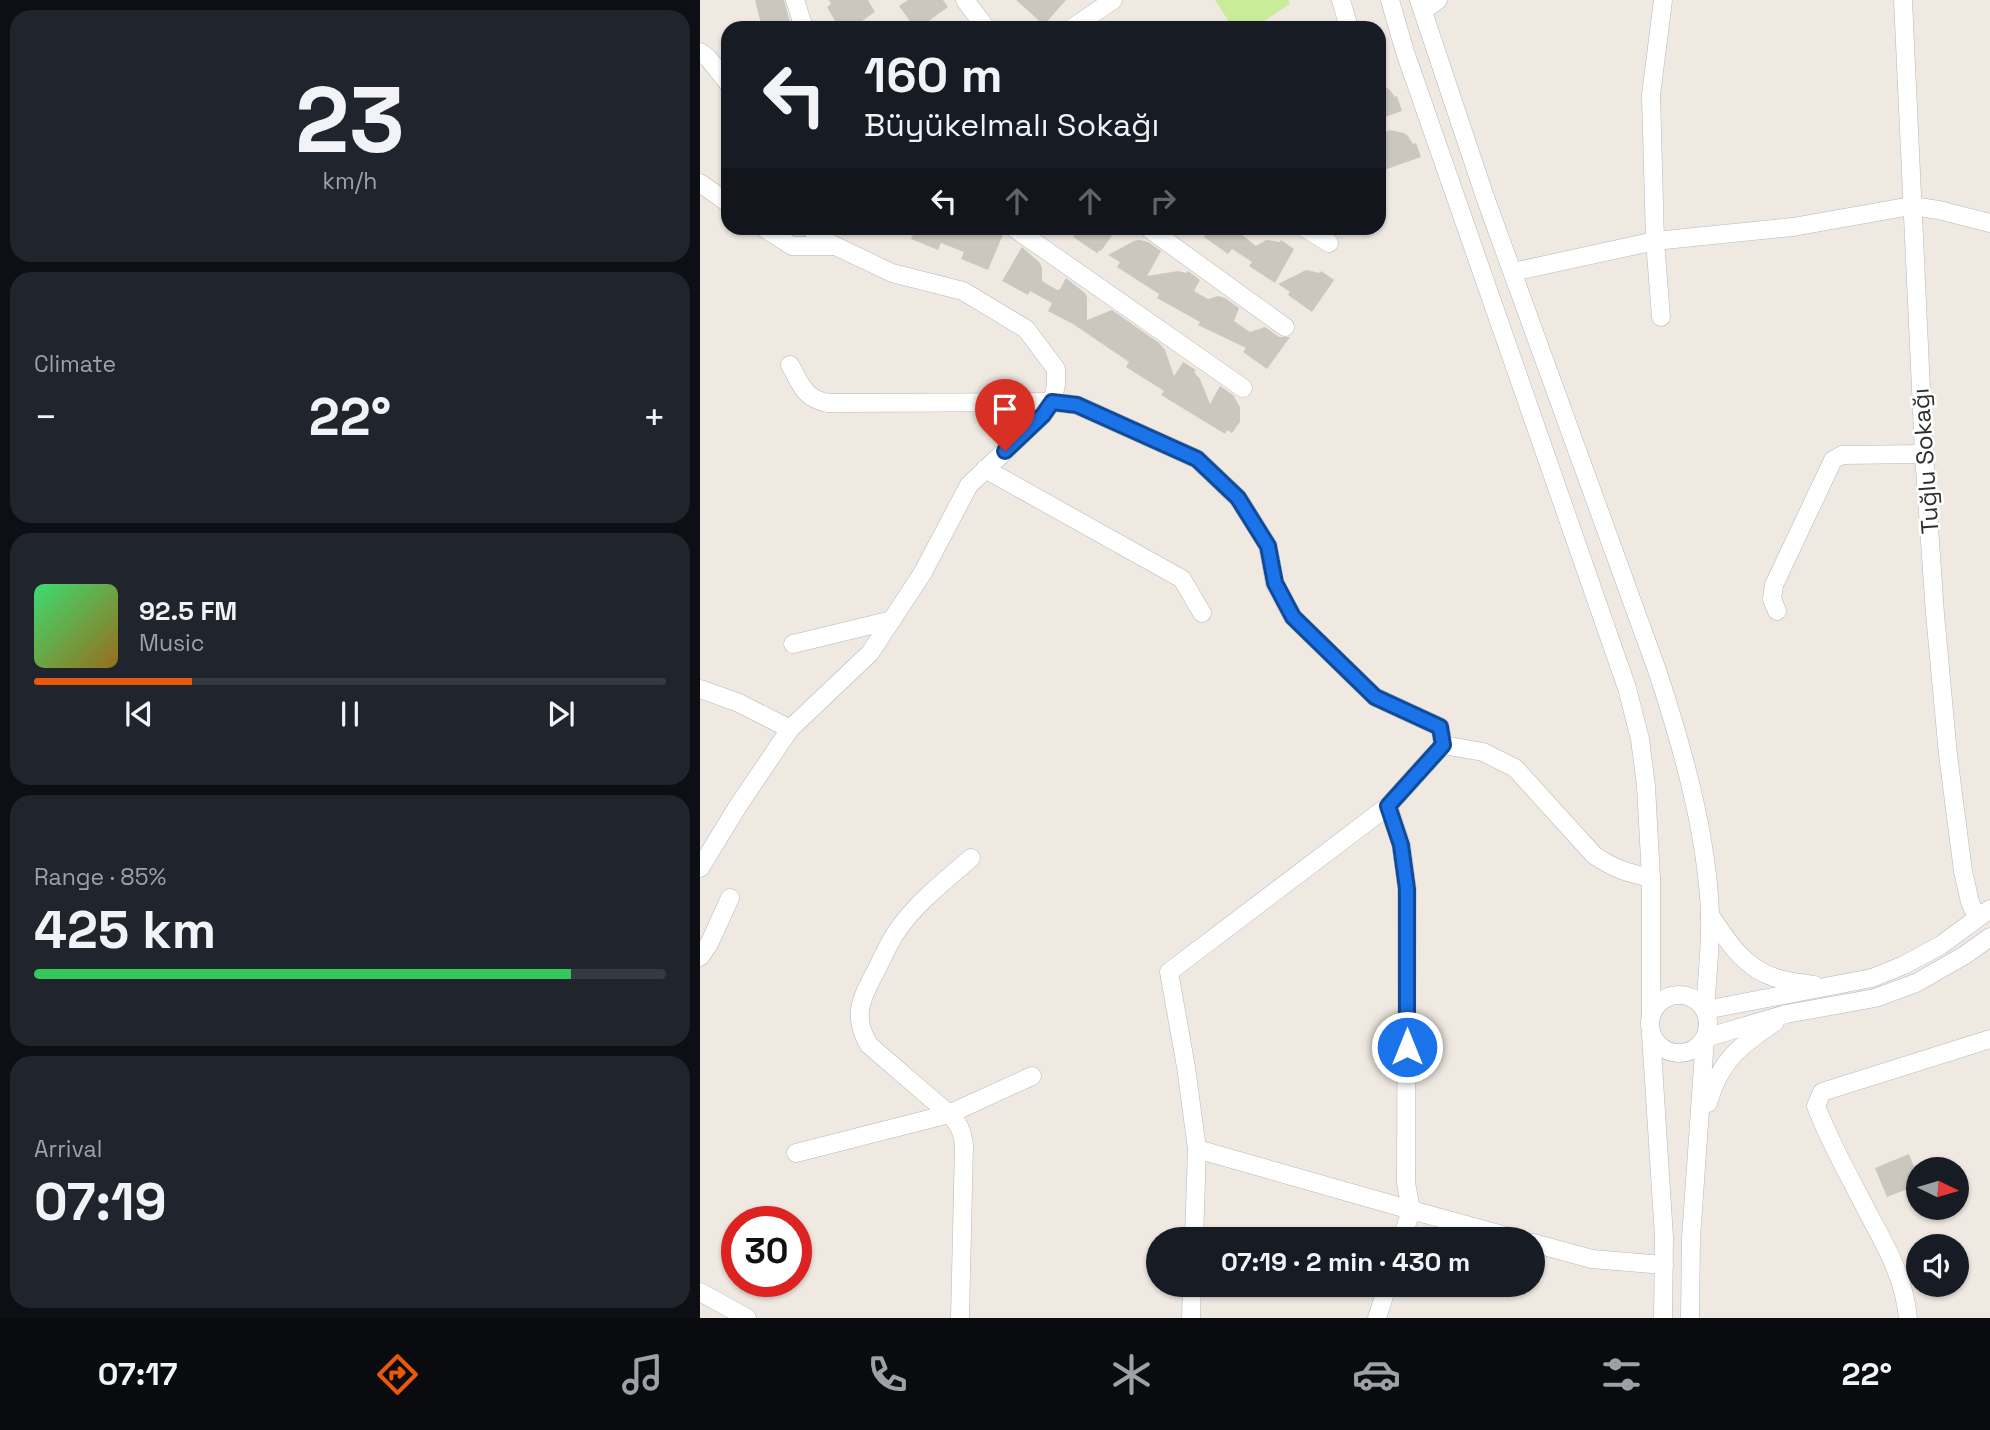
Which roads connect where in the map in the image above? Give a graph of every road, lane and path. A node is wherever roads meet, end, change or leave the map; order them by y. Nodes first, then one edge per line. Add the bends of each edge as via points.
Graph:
1 (795, 0) edge
2 (965, 0) edge
3 (1113, 0) edge
4 (1341, 0) edge
5 (1390, 0) edge
6 (1663, 0) edge
7 (1903, 0) edge
8 (1427, 4) edge
9 (802, 21) edge
10 (981, 21) edge
11 (1082, 21) edge
12 (1347, 21) edge
13 (700, 52) edge
14 (721, 74) edge
15 (700, 183) edge
16 (721, 198) edge
17 (1911, 206) junction
18 (1990, 223) edge
19 (775, 235) edge
20 (818, 235) edge
21 (1024, 235) edge
22 (1159, 235) edge
23 (1316, 235) edge
24 (1655, 241) junction
25 (1329, 243) dead end
26 (835, 246) junction
27 (1513, 272) junction
28 (1661, 317) dead end
29 (1285, 327) dead end
30 (790, 365) dead end
31 (1243, 388) dead end
32 (1052, 402) junction
33 (1924, 454) junction
34 (985, 469) junction
35 (1777, 611) dead end
36 (1202, 613) dead end
37 (892, 620) junction
38 (793, 644) dead end
39 (700, 689) edge
40 (790, 729) junction
41 (1443, 745) junction
42 (1388, 806) junction
43 (971, 858) dead end
44 (700, 869) edge
45 (1651, 878) junction
46 (730, 898) dead end
47 (1984, 913) edge
48 (1710, 915) junction
49 (1990, 937) edge
50 (700, 957) edge
51 (1825, 987) junction
52 (1705, 1010) junction
53 (1786, 1014) junction
54 (1651, 1015) junction
55 (1651, 1034) junction
56 (1706, 1038) junction
57 (1990, 1039) edge
58 (1032, 1076) dead end
59 (950, 1114) junction
60 (1698, 1140) junction
61 (1197, 1149) junction
62 (796, 1153) dead end
63 (1410, 1210) junction
64 (1194, 1227) edge
65 (1405, 1227) edge
66 (1473, 1227) edge
67 (1545, 1246) edge
68 (1664, 1265) junction
69 (700, 1292) edge
70 (1192, 1297) edge
71 (1384, 1297) edge
72 (747, 1318) edge
73 (960, 1318) edge
74 (1191, 1318) edge
75 (1377, 1318) edge
76 (1663, 1318) edge
77 (1690, 1318) edge
78 (1908, 1318) edge

1 - 9 street
2 - 10 street
3 - 11 street
4 - 12 street
5 - 45 street via 1627,688 1643,762
6 - 24 street via 1651,95
7 - 17 street, Tuğlu Sokağı
8 - 27 street via 1485,197
13 - 14 street
15 - 16 street
17 - 18 street
17 - 24 street via 1793,227
17 - 33 street, Tuğlu Sokağı
19 - 26 street via 792,246
20 - 26 street
21 - 31 street
22 - 29 street
23 - 25 street
24 - 27 street
24 - 28 street
26 - 32 street via 892,273 963,291 1026,329 1056,369
27 - 48 street via 1668,705 1695,808
30 - 32 street via 804,392 828,403
32 - 34 street
32 - 41 street via 1077,405 1197,459 1238,498 1268,546 1275,583 1293,617 1375,697 1440,727
33 - 35 street via 1842,455 1833,460 1774,585 1772,599
33 - 47 street, Tuğlu Sokağı via 1948,755 1963,871 1970,902
34 - 36 street via 1182,579
34 - 37 street via 969,485
37 - 38 street
37 - 40 street via 870,653
39 - 40 street
40 - 44 street
41 - 42 street
41 - 45 street via 1483,752 1515,768 1594,855 1622,872
42 - 61 street via 1169,972
42 - 63 street via 1401,845 1407,889 1406,1184
43 - 59 street via 904,921 862,998 859,1014 869,1045
45 - 54 street
46 - 50 street
47 - 51 street via 1941,945 1903,965 1872,978
48 - 51 street via 1737,953 1756,969
48 - 52 street
49 - 53 street via 1916,983 1875,998
51 - 52 street
52 - 54 street via 1699,1002 1681,995 1663,1000
52 - 56 street
53 - 56 street
53 - 60 street via 1728,1058 1713,1083
54 - 55 street
55 - 56 street via 1663,1049 1682,1054
55 - 68 street
56 - 60 street
57 - 78 street via 1822,1092 1816,1106 1890,1254 1906,1294
58 - 59 street
59 - 62 street
59 - 73 street via 958,1122 964,1145
60 - 77 street
61 - 63 street
61 - 64 street
63 - 65 street
63 - 66 street
67 - 68 street via 1592,1259
68 - 76 street
69 - 72 street
70 - 74 street
71 - 75 street

